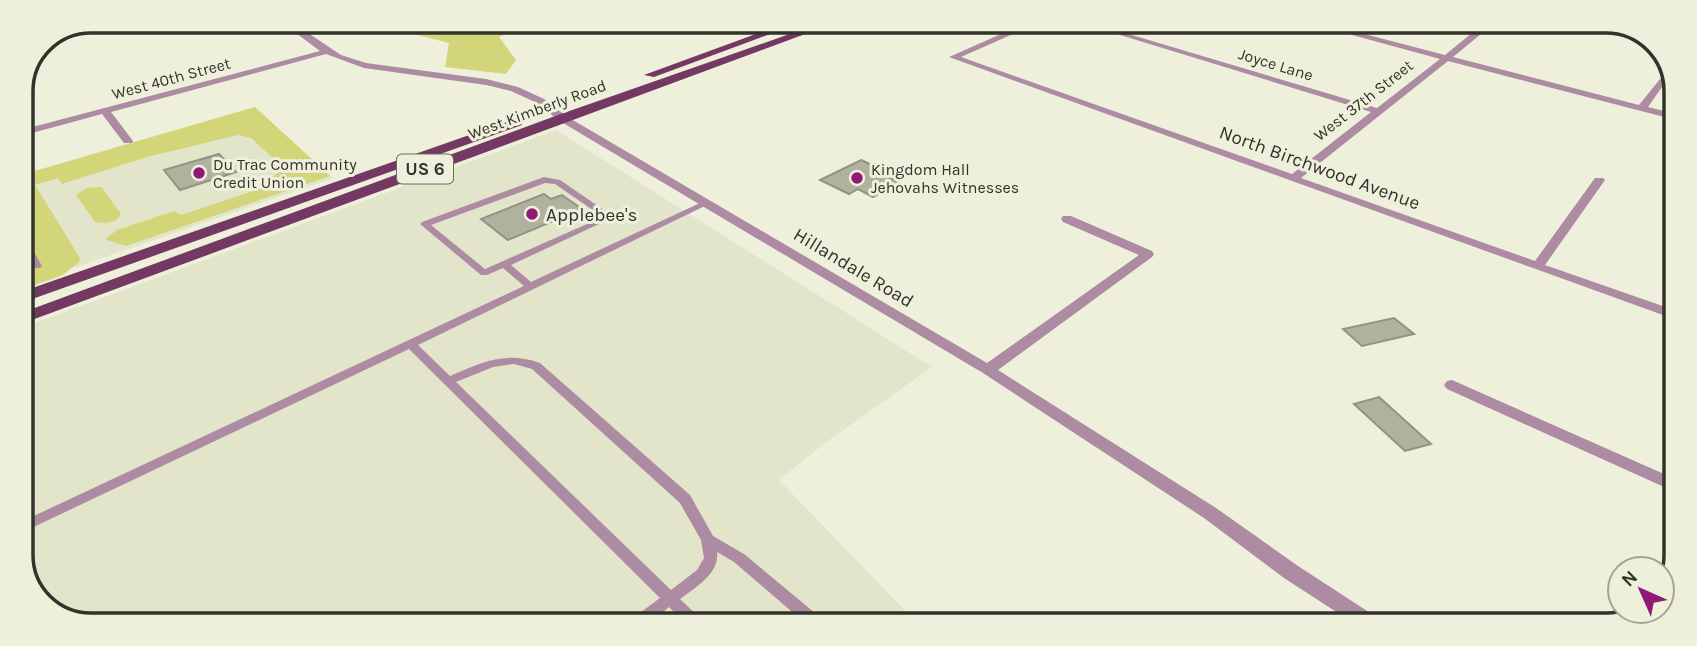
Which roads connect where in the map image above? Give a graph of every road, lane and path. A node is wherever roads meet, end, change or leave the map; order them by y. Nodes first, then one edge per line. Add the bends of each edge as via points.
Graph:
1 (302, 33) edge
2 (769, 33) edge
3 (800, 33) edge
4 (1010, 33) edge
5 (1118, 33) edge
6 (1350, 33) edge
7 (1477, 33) edge
8 (329, 51) junction
9 (1445, 58) junction
10 (1662, 80) edge
11 (1641, 108) junction
12 (1378, 111) junction
13 (106, 113) junction
14 (558, 114) junction
15 (1664, 114) edge
16 (33, 130) edge
17 (128, 141) dead end
18 (1294, 177) junction
19 (1599, 180) dead end
20 (705, 204) junction
21 (1068, 219) dead end
22 (33, 259) edge
23 (503, 264) junction
24 (1538, 265) junction
25 (37, 266) dead end
26 (531, 287) junction
27 (33, 294) edge
28 (1664, 311) edge
29 (33, 314) edge
30 (411, 344) junction
31 (988, 370) junction
32 (447, 381) junction
33 (1452, 385) dead end
34 (1664, 481) edge
35 (33, 522) edge
36 (708, 540) junction
37 (670, 599) junction
38 (651, 613) edge
39 (685, 613) edge
40 (804, 613) edge
41 (1354, 613) edge

1 - 8 street, Hillandale Road
2 - 14 main road, West Kimberly Road / US 6
3 - 14 main road, West Kimberly Road / US 6
4 - 18 street, North Birchwood Avenue via 953,57
5 - 12 street, Joyce Lane
6 - 9 street
7 - 9 street, West 37th Street
8 - 13 street, West 40th Street
8 - 14 street, Hillandale Road via 362,64 489,83 523,94
9 - 11 street
9 - 12 street, West 37th Street
10 - 11 street
11 - 15 street
12 - 18 street, West 37th Street
13 - 16 street, West 40th Street
13 - 17 street
14 - 20 street, Hillandale Road
14 - 27 main road, West Kimberly Road / US 6
14 - 29 main road, West Kimberly Road / US 6
18 - 24 street, North Birchwood Avenue
19 - 24 street
20 - 26 lane
20 - 31 street, Hillandale Road
21 - 31 street via 1148,254
22 - 25 lane
23 - 23 lane via 527,254 610,217 557,182 544,180 425,224 484,273
23 - 26 lane
24 - 28 street, North Birchwood Avenue
26 - 30 lane
30 - 32 lane
30 - 35 lane
31 - 41 street, Hillandale Road via 1210,513
32 - 36 lane via 504,360 522,359 536,366 685,499
32 - 37 lane
33 - 34 street
36 - 37 lane via 711,558 702,574
36 - 40 lane via 739,558
37 - 38 lane
37 - 39 lane

